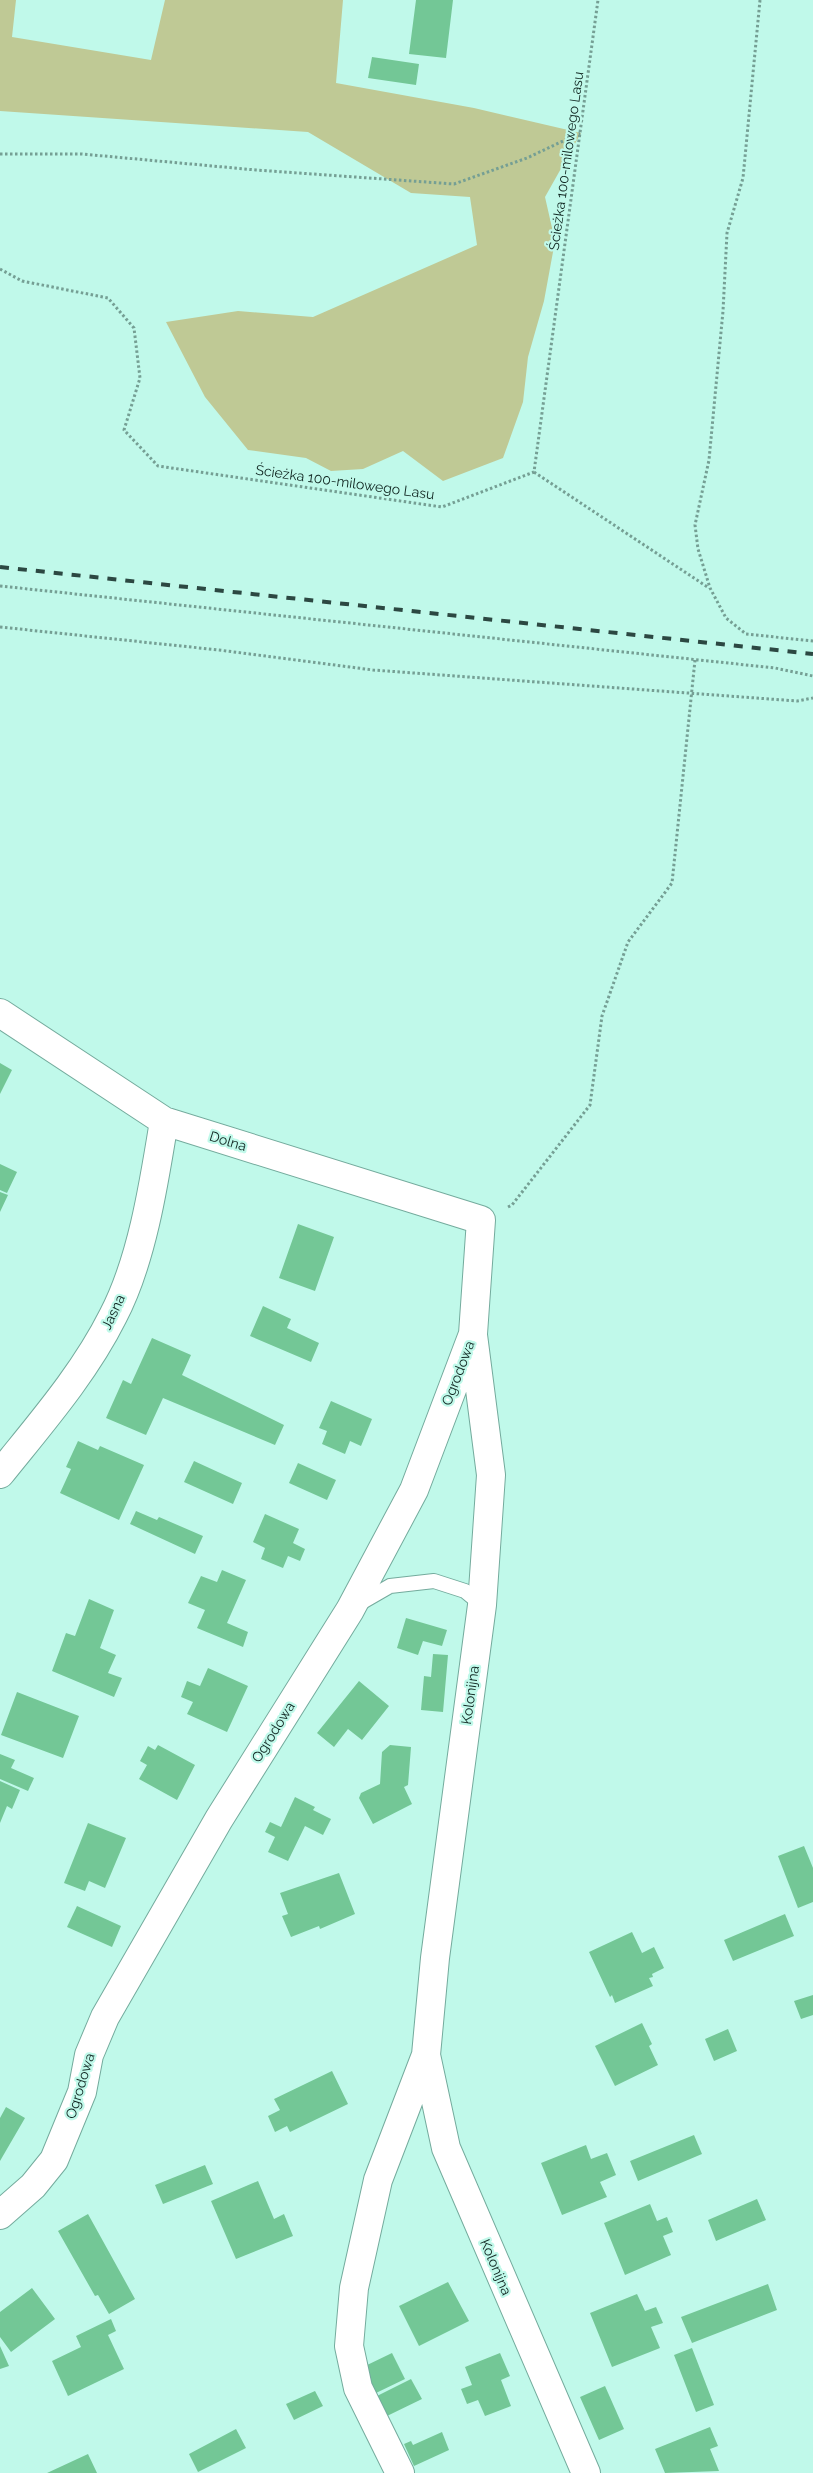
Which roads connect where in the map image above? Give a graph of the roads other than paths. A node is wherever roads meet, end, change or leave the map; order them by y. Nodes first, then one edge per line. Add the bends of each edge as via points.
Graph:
1 (0, 1013) edge
2 (164, 1122) junction
3 (481, 1220) joint
4 (473, 1334) junction
5 (0, 1474) edge
6 (482, 1605) junction
7 (350, 1610) junction
8 (426, 2055) junction
9 (0, 2214) edge
10 (400, 2473) edge
11 (586, 2473) edge

1 - 2 street, Dolna
2 - 3 street, Dolna
2 - 5 street, Jasna via 155,1179 133,1267 114,1315 87,1361
3 - 4 street, Ogrodowa
4 - 6 street, Kolonijna via 491,1475
4 - 7 street, Ogrodowa via 414,1490
6 - 7 lane via 465,1591 434,1581 390,1586
6 - 8 street, Kolonijna via 434,1958
7 - 9 street, Ogrodowa via 219,1819 106,2017 89,2055 82,2092 54,2160 33,2186
8 - 10 street, Kolonijna via 378,2180 354,2288 349,2346 358,2388
8 - 11 street, Kolonijna via 446,2148

